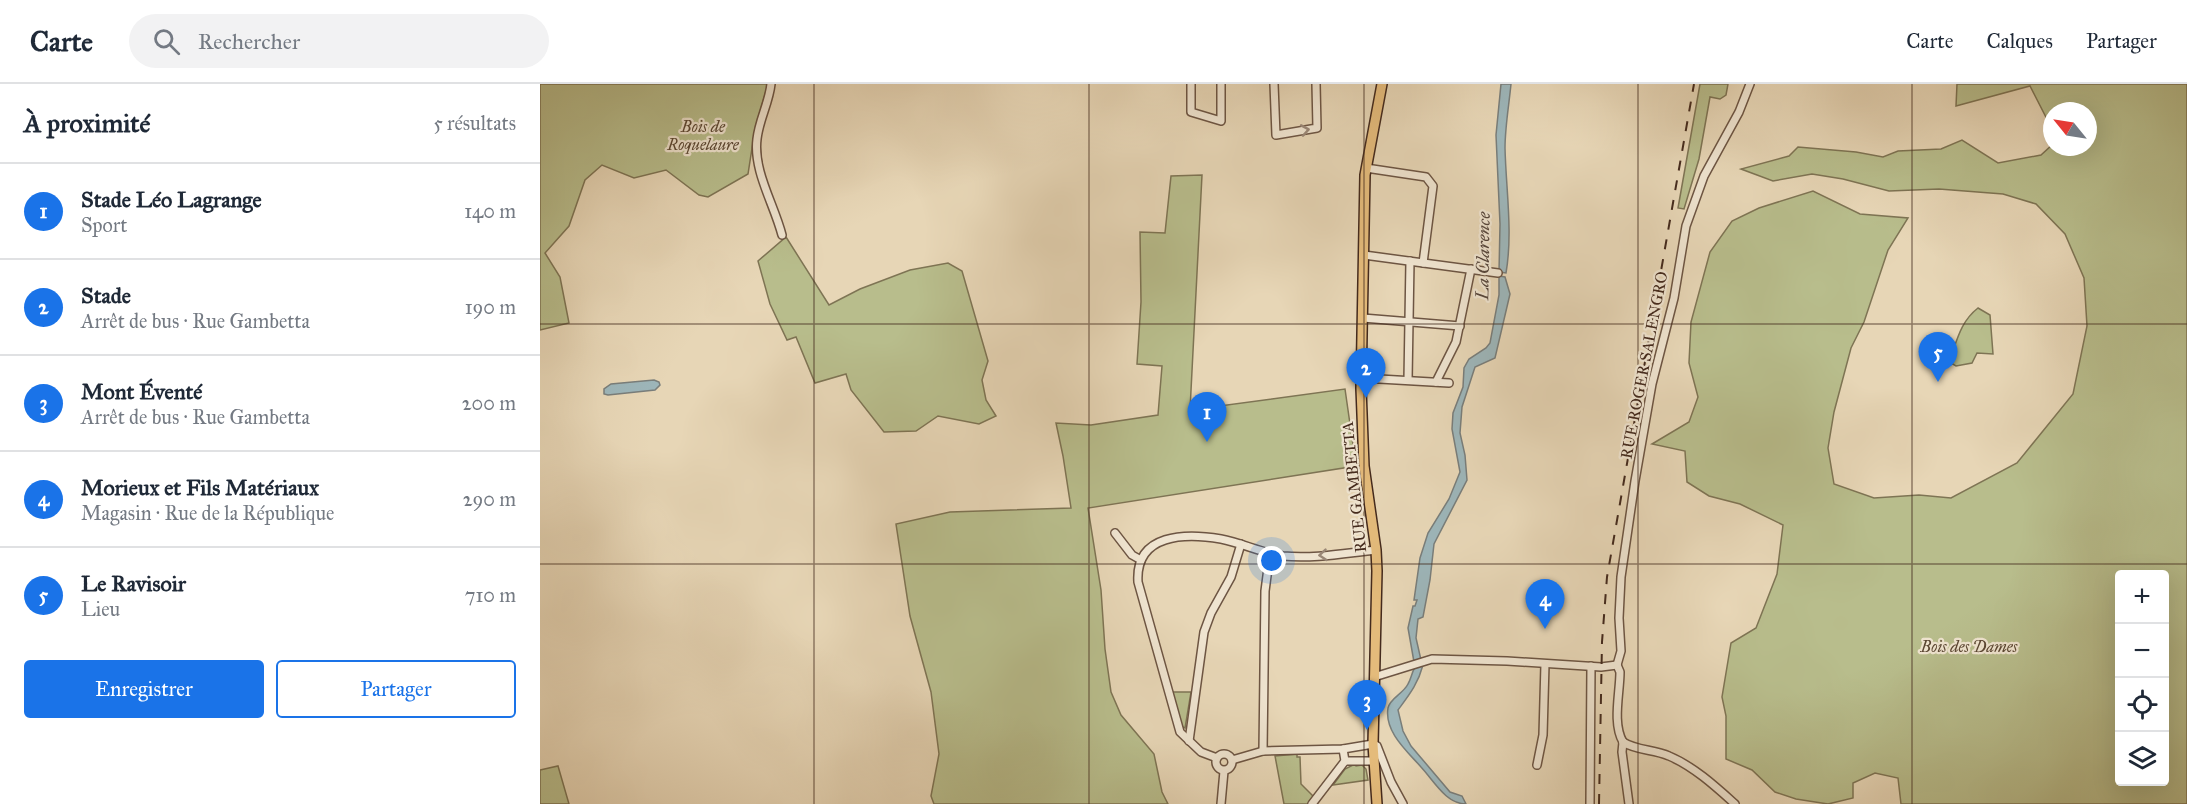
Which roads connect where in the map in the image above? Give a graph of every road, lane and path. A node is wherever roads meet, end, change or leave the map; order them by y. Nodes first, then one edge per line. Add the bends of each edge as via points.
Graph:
1 (771, 84) edge
2 (1191, 84) edge
3 (1221, 84) edge
4 (1274, 84) edge
5 (1316, 84) edge
6 (1382, 84) edge
7 (1750, 84) edge
8 (1221, 121) junction
9 (1230, 124) dead end
10 (1366, 168) junction
11 (782, 235) dead end
12 (1364, 255) junction
13 (1410, 261) junction
14 (1423, 263) junction
15 (1471, 268) junction
16 (1498, 273) dead end
17 (1363, 318) junction
18 (1409, 323) junction
19 (1460, 326) junction
20 (1362, 378) junction
21 (1408, 380) junction
22 (1436, 382) junction
23 (1449, 382) dead end
24 (1114, 533) dead end
25 (1241, 544) junction
26 (1376, 550) junction
27 (1270, 554) junction
28 (1141, 560) junction
29 (1545, 664) junction
30 (1617, 665) junction
31 (1591, 666) junction
32 (1374, 677) junction
33 (1189, 741) junction
34 (1623, 742) junction
35 (1373, 744) junction
36 (1343, 749) junction
37 (1263, 751) junction
38 (1217, 758) junction
39 (1232, 760) junction
40 (1346, 761) junction
41 (1373, 761) junction
42 (1537, 765) dead end
43 (1224, 771) junction
44 (1391, 782) junction
45 (1374, 785) junction
46 (1221, 804) edge
47 (1312, 804) edge
48 (1377, 804) edge
49 (1403, 804) edge
50 (1590, 804) edge
51 (1629, 804) edge
52 (1735, 804) edge

1 - 11 street via 756,150
2 - 8 street via 1191,112
3 - 8 street
4 -> 5 street via 1276,135 1317,128
6 - 10 main road, RUE GAMBETTA
7 - 30 street, RUE ROGER SALENGRO via 1704,176 1686,226 1635,481 1621,577 1621,656
8 - 9 street
10 - 12 main road, RUE GAMBETTA
10 - 14 street via 1426,177 1433,186
12 - 13 street
12 - 17 main road, RUE GAMBETTA
13 - 14 street
13 - 18 street
14 - 15 street
15 - 16 street
15 - 19 street
17 - 18 street
17 - 20 main road, RUE GAMBETTA
18 - 19 street
18 - 21 street
19 - 22 street
20 - 21 street
20 - 26 main road, RUE GAMBETTA via 1362,443
21 - 22 street
22 - 23 street
24 - 28 street
25 - 27 street
25 - 28 street via 1208,537 1169,537 1152,547
25 - 33 street via 1231,577 1204,632
26 -> 27 street via 1311,556
26 - 32 main road, RUE GAMBETTA
27 - 37 street via 1265,591
28 - 33 street via 1138,582 1180,732
29 - 31 street
29 - 32 street via 1432,659
29 - 42 street via 1543,735
30 - 31 street
30 - 34 street, RUE ROGER SALENGRO via 1618,722
31 - 50 street
32 - 35 main road, RUE GAMBETTA
33 - 38 street via 1201,752
34 - 51 street, RUE ROGER SALENGRO
34 - 52 street via 1675,759
35 - 36 street
35 - 41 main road, RUE GAMBETTA
35 - 44 street
36 - 37 street
36 - 40 street
37 - 39 street
38 - 39 street via 1225,754
38 - 43 street via 1217,766
39 - 43 street via 1231,767
40 - 41 street
40 - 47 street
41 - 45 main road, RUE GAMBETTA
43 - 46 street
44 - 45 street
44 - 49 street
45 - 48 main road, RUE GAMBETTA

